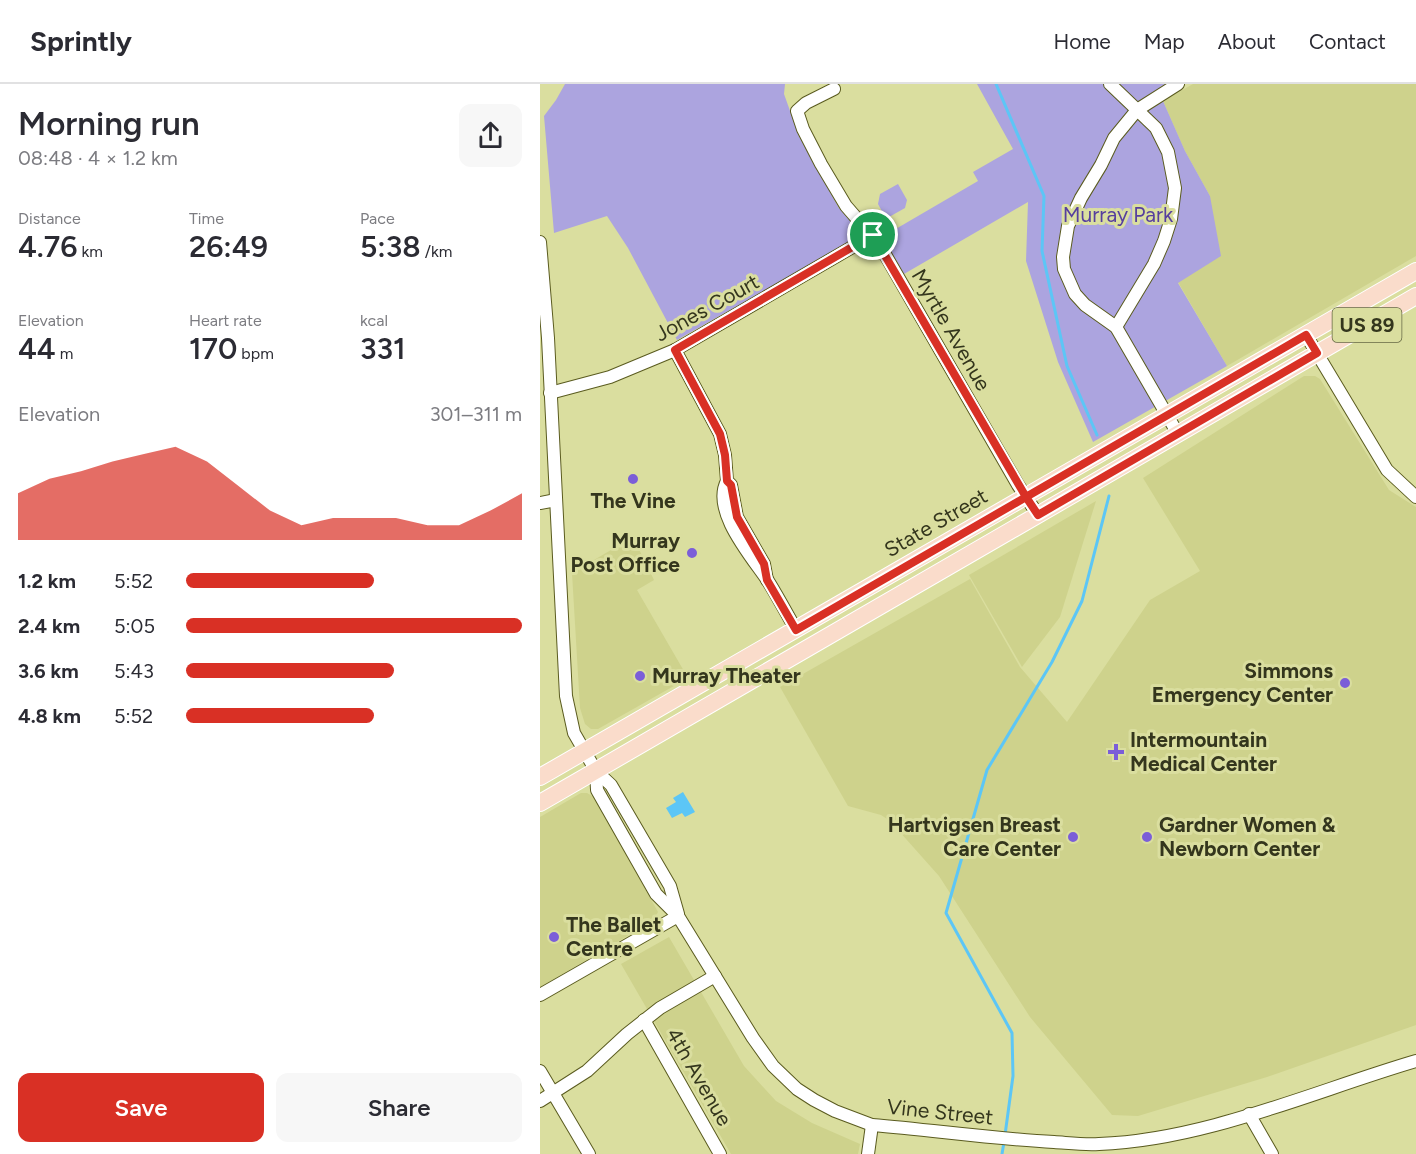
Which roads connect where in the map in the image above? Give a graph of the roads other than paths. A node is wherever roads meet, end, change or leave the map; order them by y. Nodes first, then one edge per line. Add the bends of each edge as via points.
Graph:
1 (1110, 84) edge
2 (1178, 84) edge
3 (834, 88) dead end
4 (1137, 110) junction
5 (873, 235) junction
6 (540, 242) edge
7 (1416, 271) edge
8 (1416, 296) edge
9 (1116, 327) junction
10 (1306, 335) junction
11 (544, 339) edge
12 (675, 350) junction
13 (1317, 353) junction
14 (550, 393) junction
15 (1167, 415) junction
16 (1178, 434) junction
17 (1026, 497) junction
18 (1416, 497) edge
19 (556, 500) junction
20 (540, 503) edge
21 (1038, 515) junction
22 (796, 630) junction
23 (585, 752) junction
24 (596, 771) junction
25 (540, 777) edge
26 (540, 803) edge
27 (678, 916) junction
28 (715, 976) junction
29 (540, 995) edge
30 (644, 1020) junction
31 (1416, 1061) edge
32 (540, 1071) edge
33 (553, 1093) junction
34 (540, 1101) edge
35 (1249, 1114) junction
36 (872, 1125) junction
37 (589, 1154) edge
38 (720, 1154) edge
39 (868, 1154) edge
40 (1272, 1154) edge

1 - 4 street
2 - 4 street
3 - 5 street, Myrtle Avenue via 797,111 842,199
4 - 9 street via 1156,128 1168,152 1174,202 1154,264
4 - 9 street via 1114,138 1081,198 1064,243 1064,269 1076,294
5 - 12 street, Jones Court
5 - 17 street, Myrtle Avenue
6 - 11 street, Vine Street
7 - 10 main road, State Street / US 89
8 - 13 main road, State Street / US 89
9 - 15 street
10 - 13 street
10 - 15 main road, State Street / US 89
11 - 14 street, Vine Street
12 - 14 street, Jones Court via 610,377
12 - 22 street via 720,434 737,517
13 - 16 main road, State Street / US 89
13 - 18 street via 1387,470
14 - 19 street, Vine Street
15 - 16 street
15 - 17 main road, State Street / US 89
16 - 21 main road, State Street / US 89
17 - 21 street, Myrtle Avenue
17 - 22 main road, State Street / US 89
19 - 20 street
19 - 23 street, Vine Street via 566,696 571,723
21 - 24 main road, State Street / US 89
22 - 23 main road, State Street / US 89
23 - 24 street, Vine Street
23 - 25 main road, State Street / US 89
24 - 26 main road, State Street / US 89
24 - 27 street, Vine Street via 611,785 670,886
27 - 28 street, Vine Street
27 - 29 street
28 - 30 street
28 - 36 street, Vine Street via 753,1038 784,1077 835,1111
30 - 33 street via 587,1071
30 - 38 street, 4th Avenue
31 - 35 street, Vine Street
32 - 33 street
33 - 34 street
33 - 37 street
35 - 36 street, Vine Street via 1150,1139 1099,1144
35 - 40 street
36 - 39 street

